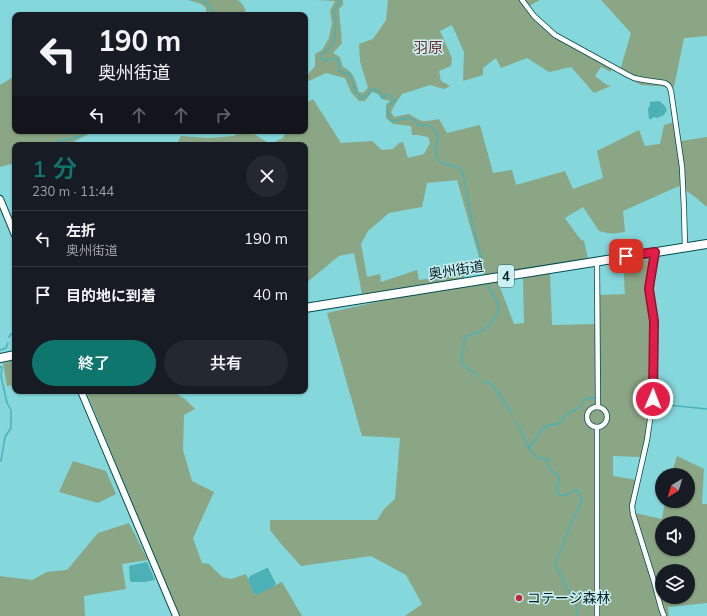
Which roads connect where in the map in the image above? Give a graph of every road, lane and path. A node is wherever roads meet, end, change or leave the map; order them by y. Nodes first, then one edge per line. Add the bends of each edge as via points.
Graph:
1 (522, 0) edge
2 (0, 199) edge
3 (12, 228) edge
4 (707, 244) edge
5 (685, 247) junction
6 (655, 252) junction
7 (597, 261) junction
8 (308, 308) edge
9 (12, 356) edge
10 (0, 358) edge
11 (82, 394) edge
12 (598, 407) junction
13 (597, 427) junction
14 (176, 616) edge
15 (597, 616) edge
16 (664, 616) edge

1 - 5 street via 534,16 555,35 626,74 669,86 672,91 682,167
2 - 3 street
4 - 5 highway, 奥州街道 / 4
5 - 6 highway, 奥州街道 / 4
6 - 7 highway, 奥州街道 / 4
6 - 16 street via 649,289 654,321 653,399 647,440 632,506
7 - 8 highway, 奥州街道 / 4
7 - 12 street
9 - 10 highway
11 - 14 street
12 - 13 street via 604,410 607,416 603,425
12 - 13 street via 589,410 587,416 590,425
13 - 15 street

